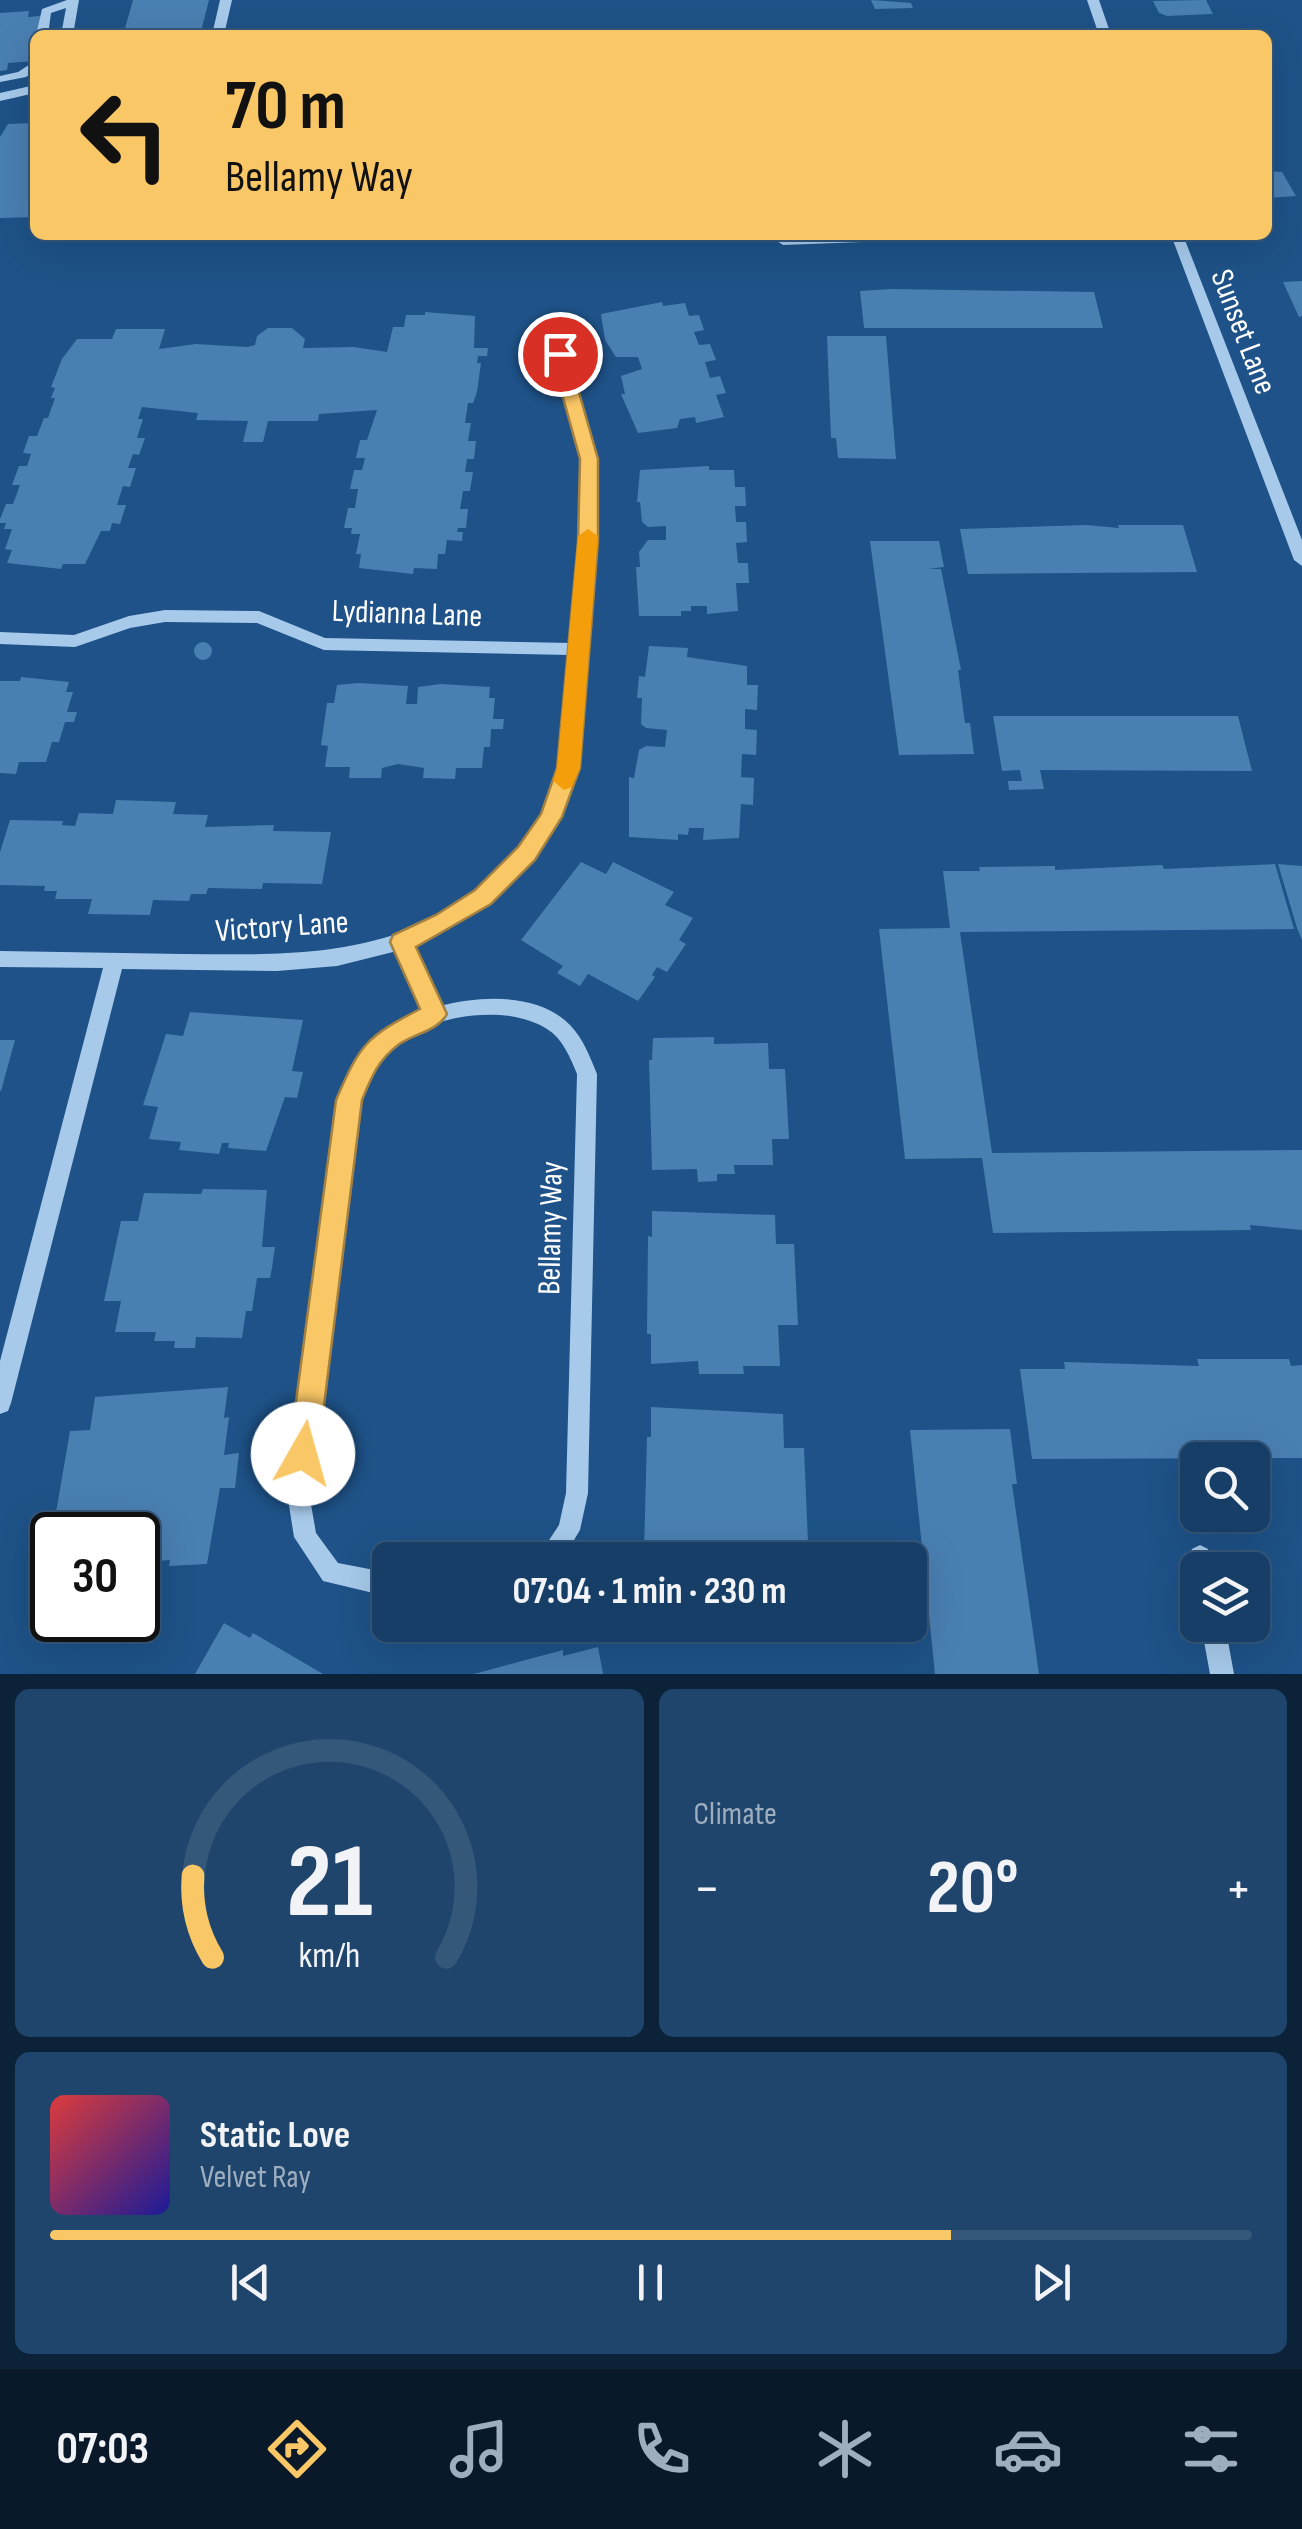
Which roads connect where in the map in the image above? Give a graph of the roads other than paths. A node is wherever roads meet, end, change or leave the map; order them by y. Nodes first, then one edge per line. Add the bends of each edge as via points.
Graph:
1 (226, 0) edge
2 (1093, 0) edge
3 (73, 1) edge
4 (43, 30) edge
5 (68, 30) edge
6 (219, 30) edge
7 (1103, 30) edge
8 (30, 68) edge
9 (0, 79) edge
10 (30, 90) edge
11 (0, 97) edge
12 (810, 240) edge
13 (1179, 240) edge
14 (783, 241) dead end
15 (550, 318) dead end
16 (1302, 560) edge
17 (0, 638) edge
18 (580, 650) junction
19 (402, 942) junction
20 (0, 959) edge
21 (114, 962) junction
22 (434, 1014) junction
23 (0, 1403) edge
24 (561, 1542) edge
25 (372, 1581) edge
26 (1216, 1642) edge
27 (1222, 1674) edge

1 - 6 street
2 - 7 street
3 - 4 street via 46,11
3 - 5 street
8 - 9 street
10 - 11 street
12 - 14 street
13 - 16 street, Sunset Lane
15 - 18 street, Victory Lane via 589,459
17 - 18 street, Lydianna Lane via 76,641 165,616 258,617 324,644
18 - 19 street, Victory Lane via 568,768 551,817 483,897
19 - 21 street, Victory Lane via 337,958 277,963
19 - 22 street
20 - 21 street, Victory Lane
21 - 23 street
22 - 24 street, Bellamy Way via 480,1006 552,1022 575,1045 587,1074 577,1493
22 - 25 street, Bellamy Way via 366,1058 349,1100 298,1493 304,1536 331,1574
26 - 27 street

